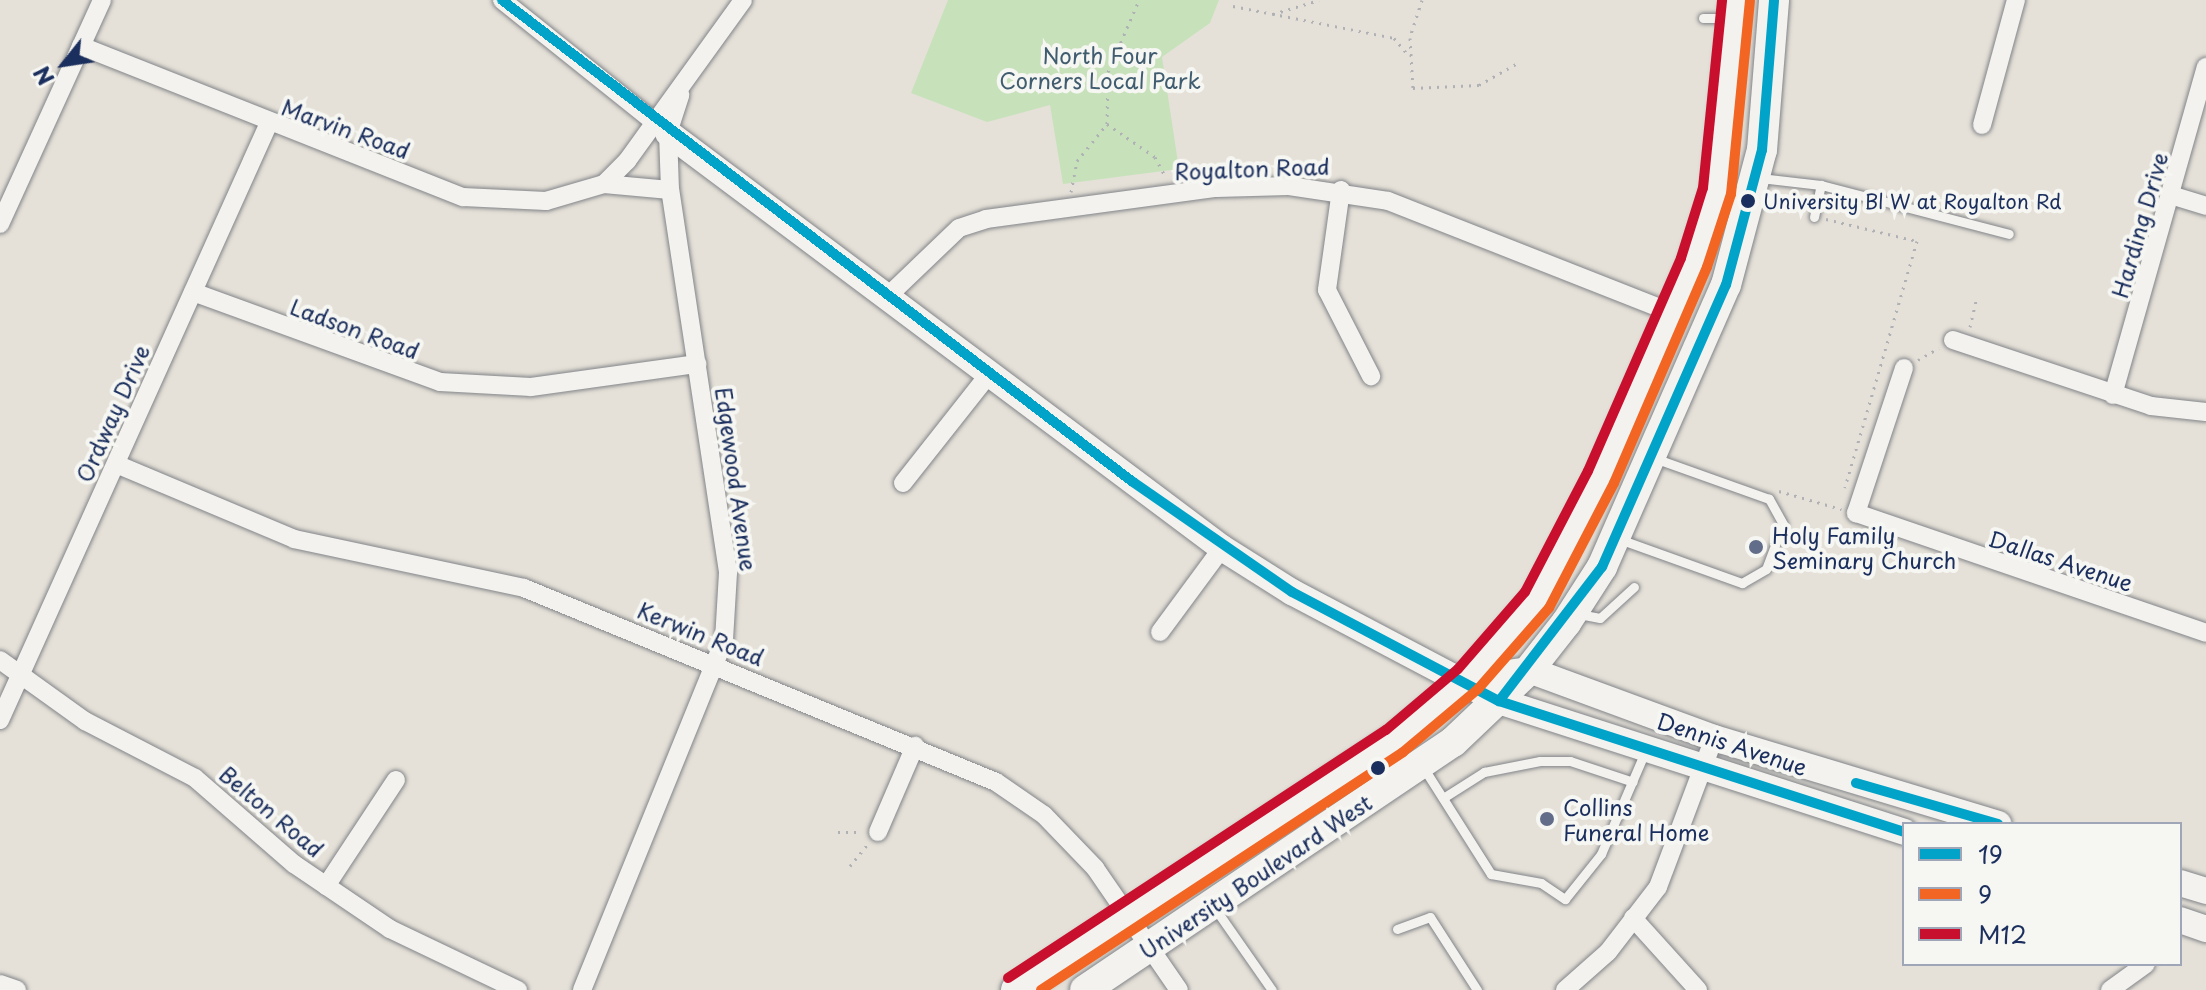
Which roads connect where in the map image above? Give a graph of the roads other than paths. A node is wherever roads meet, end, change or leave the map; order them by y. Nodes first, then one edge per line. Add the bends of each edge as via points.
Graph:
1 (102, 0) edge
2 (502, 0) edge
3 (743, 0) edge
4 (1774, 0) edge
5 (2016, 0) edge
6 (1735, 9) edge
7 (1703, 18) dead end
8 (81, 46) junction
9 (2206, 67) edge
10 (268, 125) junction
11 (1982, 125) dead end
12 (662, 128) junction
13 (1764, 132) junction
14 (1757, 178) junction
15 (604, 184) junction
16 (1821, 185) junction
17 (670, 190) junction
18 (1341, 190) junction
19 (2174, 196) junction
20 (2206, 206) edge
21 (1818, 218) road end
22 (0, 224) edge
23 (2009, 234) dead end
24 (193, 292) junction
25 (888, 296) junction
26 (1673, 313) junction
27 (1959, 342) road end
28 (697, 364) junction
29 (1904, 368) road end
30 (990, 373) junction
31 (1371, 376) dead end
32 (2113, 395) junction
33 (2206, 412) edge
34 (1652, 457) junction
35 (116, 464) junction
36 (903, 483) dead end
37 (1615, 538) junction
38 (1222, 548) junction
39 (1634, 587) dead end
40 (1573, 612) junction
41 (1160, 632) dead end
42 (2206, 633) edge
43 (0, 660) edge
44 (716, 664) junction
45 (1529, 670) junction
46 (19, 677) junction
47 (1468, 679) junction
48 (1499, 701) junction
49 (0, 720) edge
50 (1714, 738) junction
51 (915, 746) junction
52 (1645, 752) junction
53 (1421, 764) junction
54 (1704, 772) junction
55 (396, 780) dead end
56 (1633, 782) junction
57 (1443, 798) junction
58 (1991, 822) edge
59 (1902, 831) edge
60 (878, 832) road end
61 (326, 886) junction
62 (2197, 888) edge
63 (1212, 905) junction
64 (1127, 916) junction
65 (1633, 918) junction
66 (2188, 926) edge
67 (1397, 929) dead end
68 (1149, 947) junction
69 (2143, 966) edge
70 (0, 984) edge
71 (17, 990) edge
72 (518, 990) edge
73 (582, 990) edge
74 (1016, 990) edge
75 (1085, 990) edge
76 (1179, 990) edge
77 (1272, 990) edge
78 (1477, 990) edge
79 (1565, 990) edge
80 (1698, 990) edge
81 (2110, 990) edge

1 - 8 street
2 - 12 street, Dennis Avenue
3 - 12 street, Edgewood Avenue
4 - 13 main road, University Boulevard West
5 - 11 street
6 - 7 lane
6 - 13 main road via 1752,31 1750,105
6 - 26 main road, University Boulevard West via 1717,191
8 - 10 street, Marvin Road
8 - 22 street
9 - 19 street, Harding Drive
10 - 15 street, Marvin Road via 486,203 546,201
10 - 24 street, Ordway Drive
12 - 15 street
12 - 17 street, Edgewood Avenue
12 - 25 street, Dennis Avenue
13 - 14 main road, University Boulevard West
14 - 16 lane
14 - 34 main road, University Boulevard West via 1726,285
15 - 17 street, Marvin Road
16 - 21 lane
16 - 23 lane
17 - 28 street, Edgewood Avenue
18 - 25 street, Royalton Road via 1216,188 959,228
18 - 26 street, Royalton Road via 1438,219
18 - 31 street via 1327,290
19 - 20 street
19 - 32 street, Harding Drive
24 - 28 street, Ladson Road via 381,367 440,382 531,387
24 - 35 street, Ordway Drive
25 - 30 street, Dennis Avenue
26 - 47 main road, University Boulevard West via 1561,563
27 - 32 street
28 - 44 street, Edgewood Avenue via 728,572
29 - 42 street, Dallas Avenue via 1858,507
30 - 36 street
30 - 38 street, Dennis Avenue
32 - 33 street
34 - 37 main road, University Boulevard West
34 - 37 lane via 1769,499 1783,524 1766,569 1742,583
35 - 44 street, Kerwin Road via 294,539 524,588
35 - 46 street, Ordway Drive
37 - 40 main road, University Boulevard West
38 - 41 street
38 - 47 street, Dennis Avenue via 1292,592
39 - 40 lane via 1600,618
40 - 45 main road, University Boulevard West
43 - 46 street, Belton Road
44 - 51 street, Kerwin Road
44 - 73 street, Edgewood Avenue
45 - 47 street, Dennis Avenue
45 - 48 main road, University Boulevard West
45 - 50 street, Dennis Avenue
46 - 49 street, Ordway Drive
46 - 61 street, Belton Road via 195,778
47 - 48 street, Dennis Avenue
47 - 64 main road, University Boulevard West via 1394,741
48 - 52 street, Dennis Avenue
48 - 53 main road, University Boulevard West
50 - 54 street
50 - 58 street, Dennis Avenue
51 - 60 street
51 - 64 street, Kerwin Road via 996,782 1044,815 1095,868
52 - 54 street, Dennis Avenue
52 - 56 lane
53 - 57 lane
53 - 63 main road, University Boulevard West
54 - 59 street, Dennis Avenue
54 - 65 street via 1672,857
55 - 61 street
56 - 57 lane via 1570,761 1540,761 1484,772
56 - 57 lane via 1601,854 1565,899 1541,883 1491,874
61 - 72 street, Belton Road via 390,929
62 - 66 street
63 - 68 main road, University Boulevard West
63 - 77 lane
64 - 68 street, Kerwin Road
64 - 74 main road, University Boulevard West
65 - 79 street
65 - 80 street
67 - 78 lane via 1430,917
68 - 75 main road, University Boulevard West
68 - 76 street, Kerwin Road
69 - 81 street
70 - 71 street

